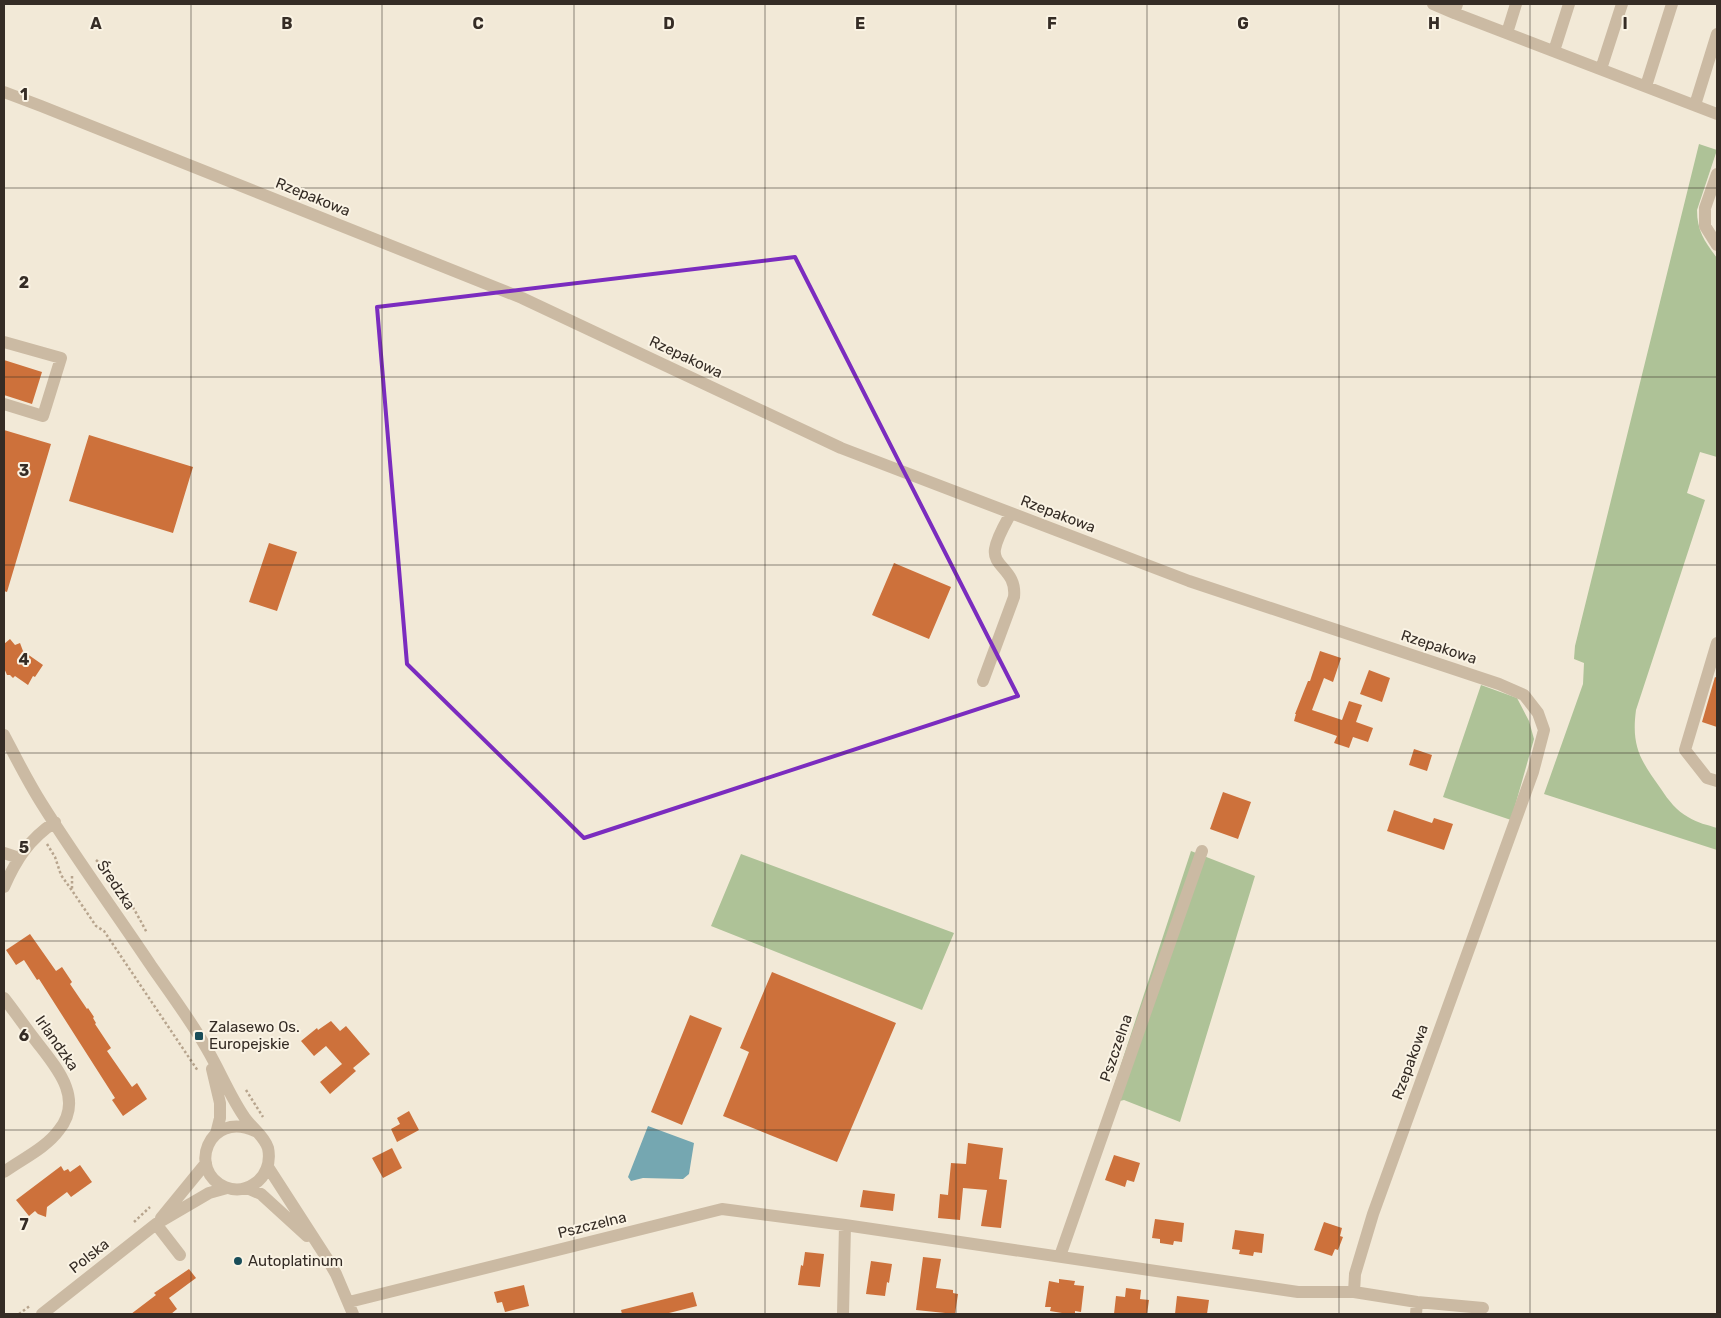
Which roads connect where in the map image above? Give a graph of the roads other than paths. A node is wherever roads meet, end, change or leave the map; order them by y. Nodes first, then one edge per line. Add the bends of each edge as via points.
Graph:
1 (1433, 4) edge
2 (1516, 4) edge
3 (1569, 4) edge
4 (1622, 4) edge
5 (1672, 4) edge
6 (1455, 8) edge
7 (1507, 33) junction
8 (1717, 34) edge
9 (1554, 51) junction
10 (1601, 69) junction
11 (1646, 86) junction
12 (4, 92) edge
13 (1694, 105) junction
14 (1717, 114) edge
15 (1717, 174) edge
16 (1717, 244) edge
17 (4, 342) edge
18 (4, 404) edge
19 (1010, 513) junction
20 (1717, 643) edge
21 (982, 681) dead end
22 (4, 735) edge
23 (1717, 781) edge
24 (54, 822) junction
25 (1202, 851) dead end
26 (4, 853) edge
27 (19, 858) junction
28 (4, 887) edge
29 (4, 998) edge
30 (207, 1049) junction
31 (255, 1131) junction
32 (216, 1134) junction
33 (206, 1162) junction
34 (268, 1167) junction
35 (4, 1172) edge
36 (227, 1188) junction
37 (247, 1188) junction
38 (156, 1224) junction
39 (845, 1225) junction
40 (320, 1248) junction
41 (180, 1255) dead end
42 (1060, 1256) junction
43 (1354, 1292) junction
44 (351, 1308) edge
45 (1416, 1308) edge
46 (1483, 1308) dead end
47 (42, 1314) edge
48 (843, 1314) edge

1 - 6 street
2 - 7 street
3 - 9 street
4 - 10 street
5 - 11 street
6 - 7 street
7 - 9 street
8 - 13 street
9 - 10 street
10 - 11 street
11 - 13 street
12 - 19 street, Rzepakowa via 522,298 841,448
13 - 14 street
15 - 16 street via 1705,208 1705,226
17 - 18 street via 61,358 43,416
19 - 21 street via 996,543 995,556 1010,574 1014,597
19 - 43 street, Rzepakowa via 1189,581 1499,684 1524,695 1538,712 1544,730 1533,772 1373,1214
20 - 23 street via 1685,750 1707,778
22 - 24 street, Średzka
24 - 27 street via 39,833
24 - 30 street, Średzka
25 - 42 street, Pszczelna
26 - 27 street
27 - 28 street
29 - 35 street, Irlandzka via 62,1075 69,1098 68,1112 59,1131
30 - 31 street, Średzka via 233,1100
30 - 32 street, Średzka via 220,1103
31 - 32 street via 235,1126
31 - 34 street via 267,1147
32 - 33 street via 209,1142
33 - 36 street via 213,1178
33 - 38 street, Polska
34 - 37 street via 256,1183
34 - 40 street
36 - 37 street
36 - 38 street, Polska via 203,1196
37 - 40 street via 261,1194
38 - 41 street
38 - 47 street, Polska
39 - 42 street, Pszczelna
39 - 44 street, Pszczelna via 722,1209
39 - 48 street
40 - 44 street
42 - 43 street, Pszczelna via 1298,1292
43 - 45 street, Pszczelna
45 - 46 street, Pszczelna

